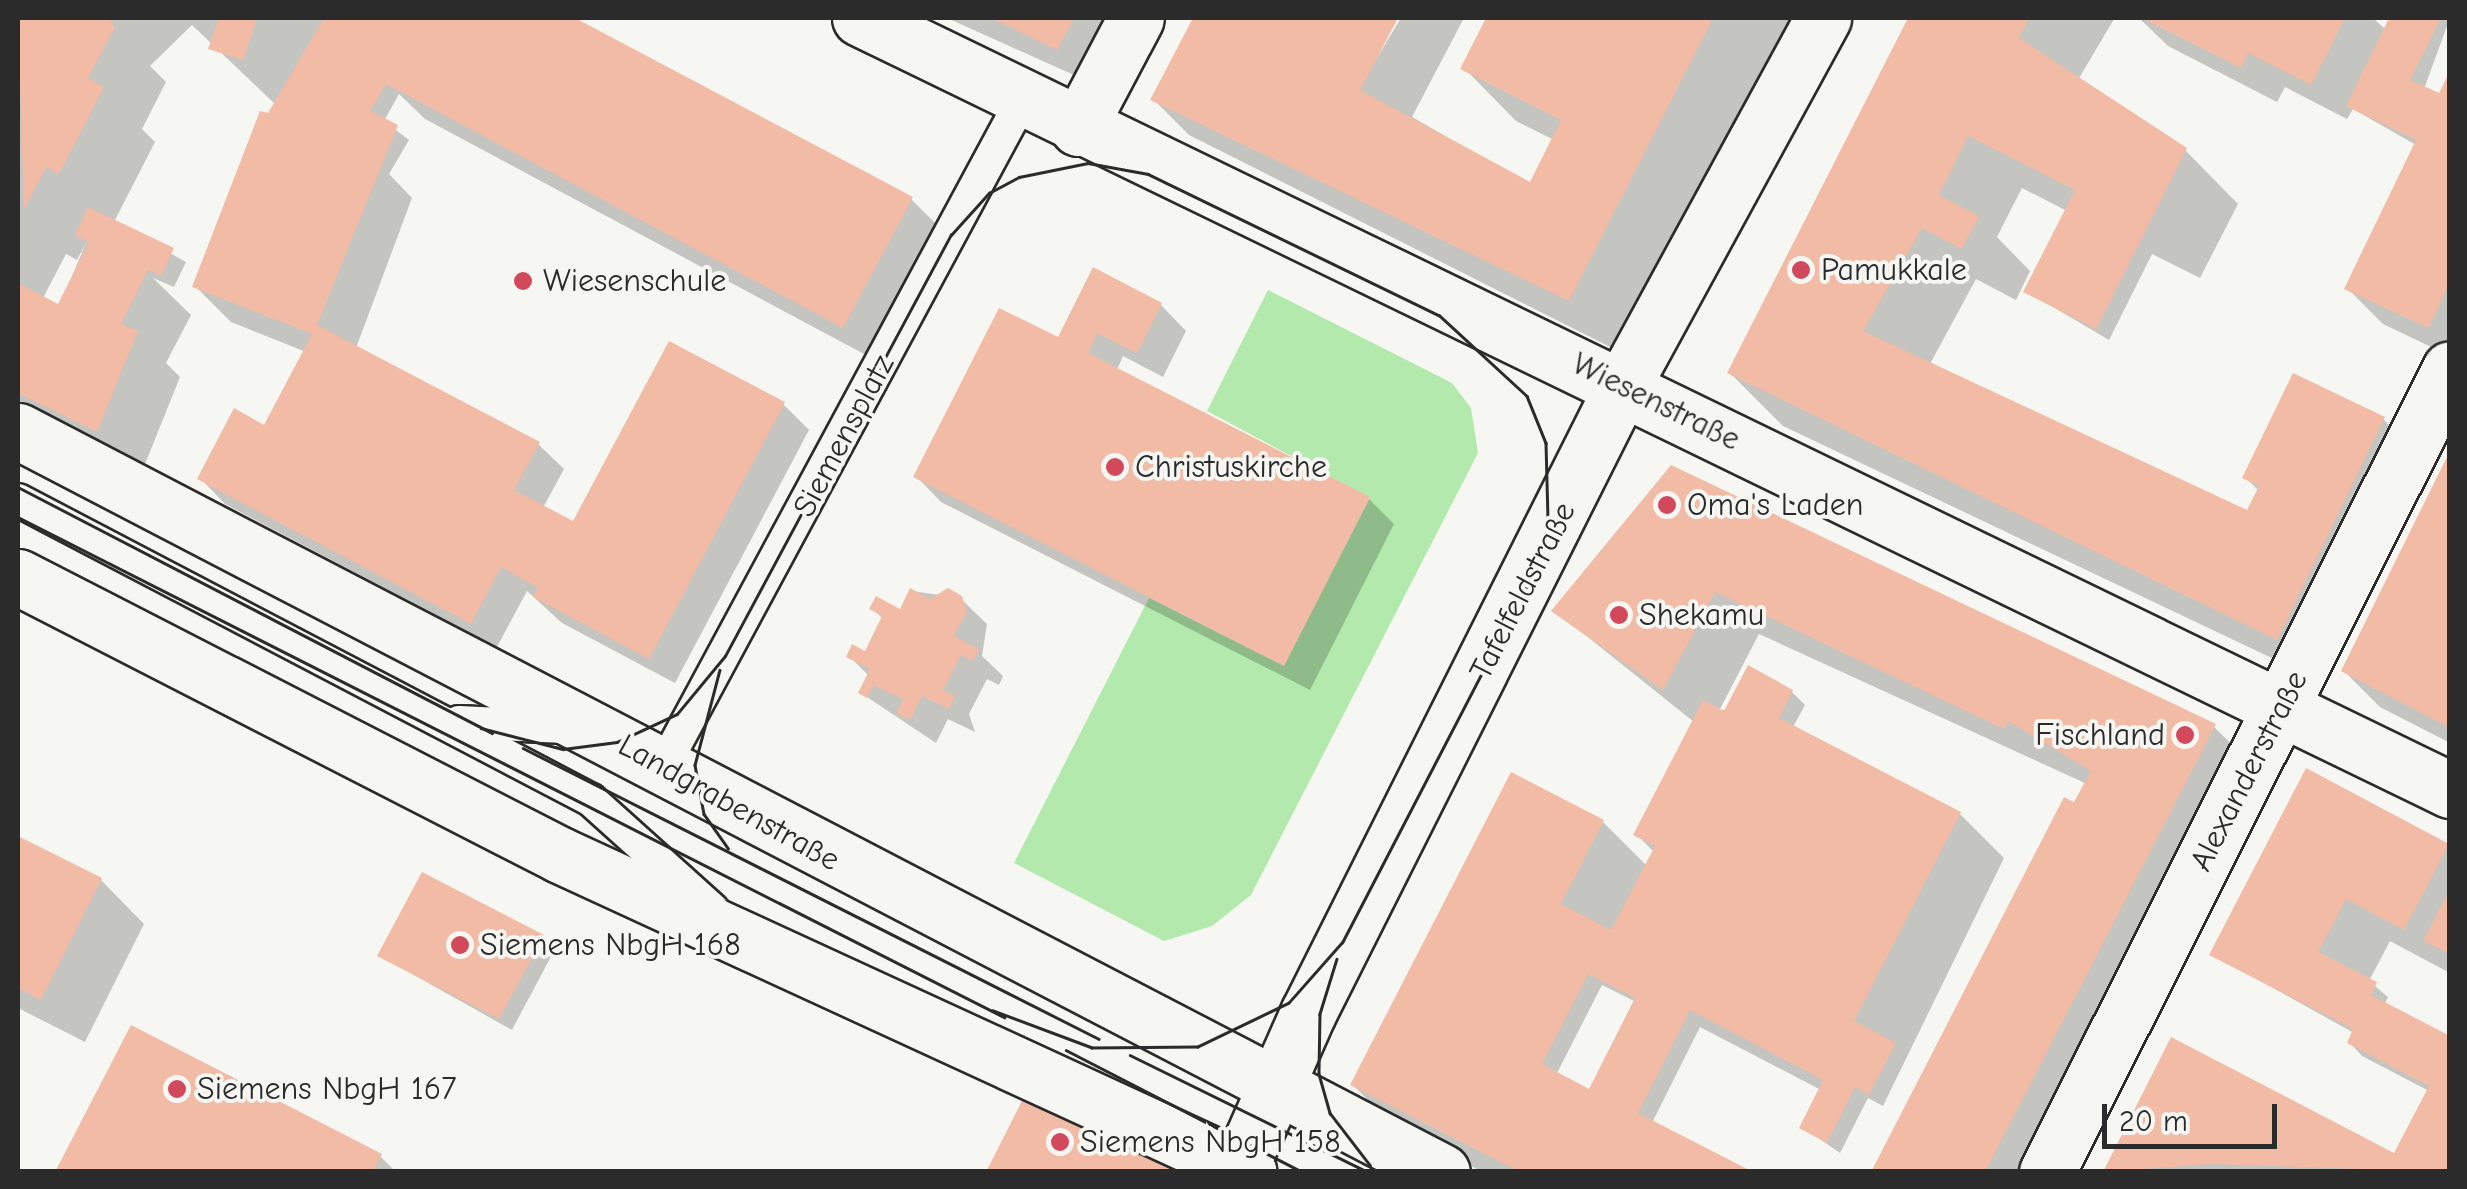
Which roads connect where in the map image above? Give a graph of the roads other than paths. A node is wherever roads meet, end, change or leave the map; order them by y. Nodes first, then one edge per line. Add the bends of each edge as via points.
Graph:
1 (860, 18) edge
2 (1136, 18) edge
3 (1823, 18) edge
4 (1022, 100) junction
5 (1078, 128) junction
6 (2450, 369) edge
7 (1624, 385) junction
8 (18, 432) edge
9 (18, 500) edge
10 (18, 577) edge
11 (2283, 704) junction
12 (450, 721) junction
13 (593, 729) junction
14 (662, 769) junction
15 (2450, 790) edge
16 (736, 931) junction
17 (1273, 1084) junction
18 (1243, 1170) edge
19 (1442, 1172) edge
20 (2047, 1172) edge

1 - 4 street, Wiesenstraße
2 - 5 street
3 - 7 street, Tafelfeldstraße
4 - 5 street, Wiesenstraße
4 - 14 lane, Siemensplatz
5 - 7 street, Wiesenstraße
6 - 11 street, Alexanderstraße
7 - 11 street, Wiesenstraße
7 - 17 street, Tafelfeldstraße
8 - 13 street, Landgrabenstraße
9 - 12 lane
10 - 16 street via 560,855
11 - 15 street, Wiesenstraße
11 - 20 street, Alexanderstraße
12 - 13 lane
12 - 16 lane via 591,800
13 - 14 street, Landgrabenstraße
14 - 17 street, Landgrabenstraße
16 - 18 street
17 - 18 street, Tafelfeldstraße
17 - 19 street, Landgrabenstraße

